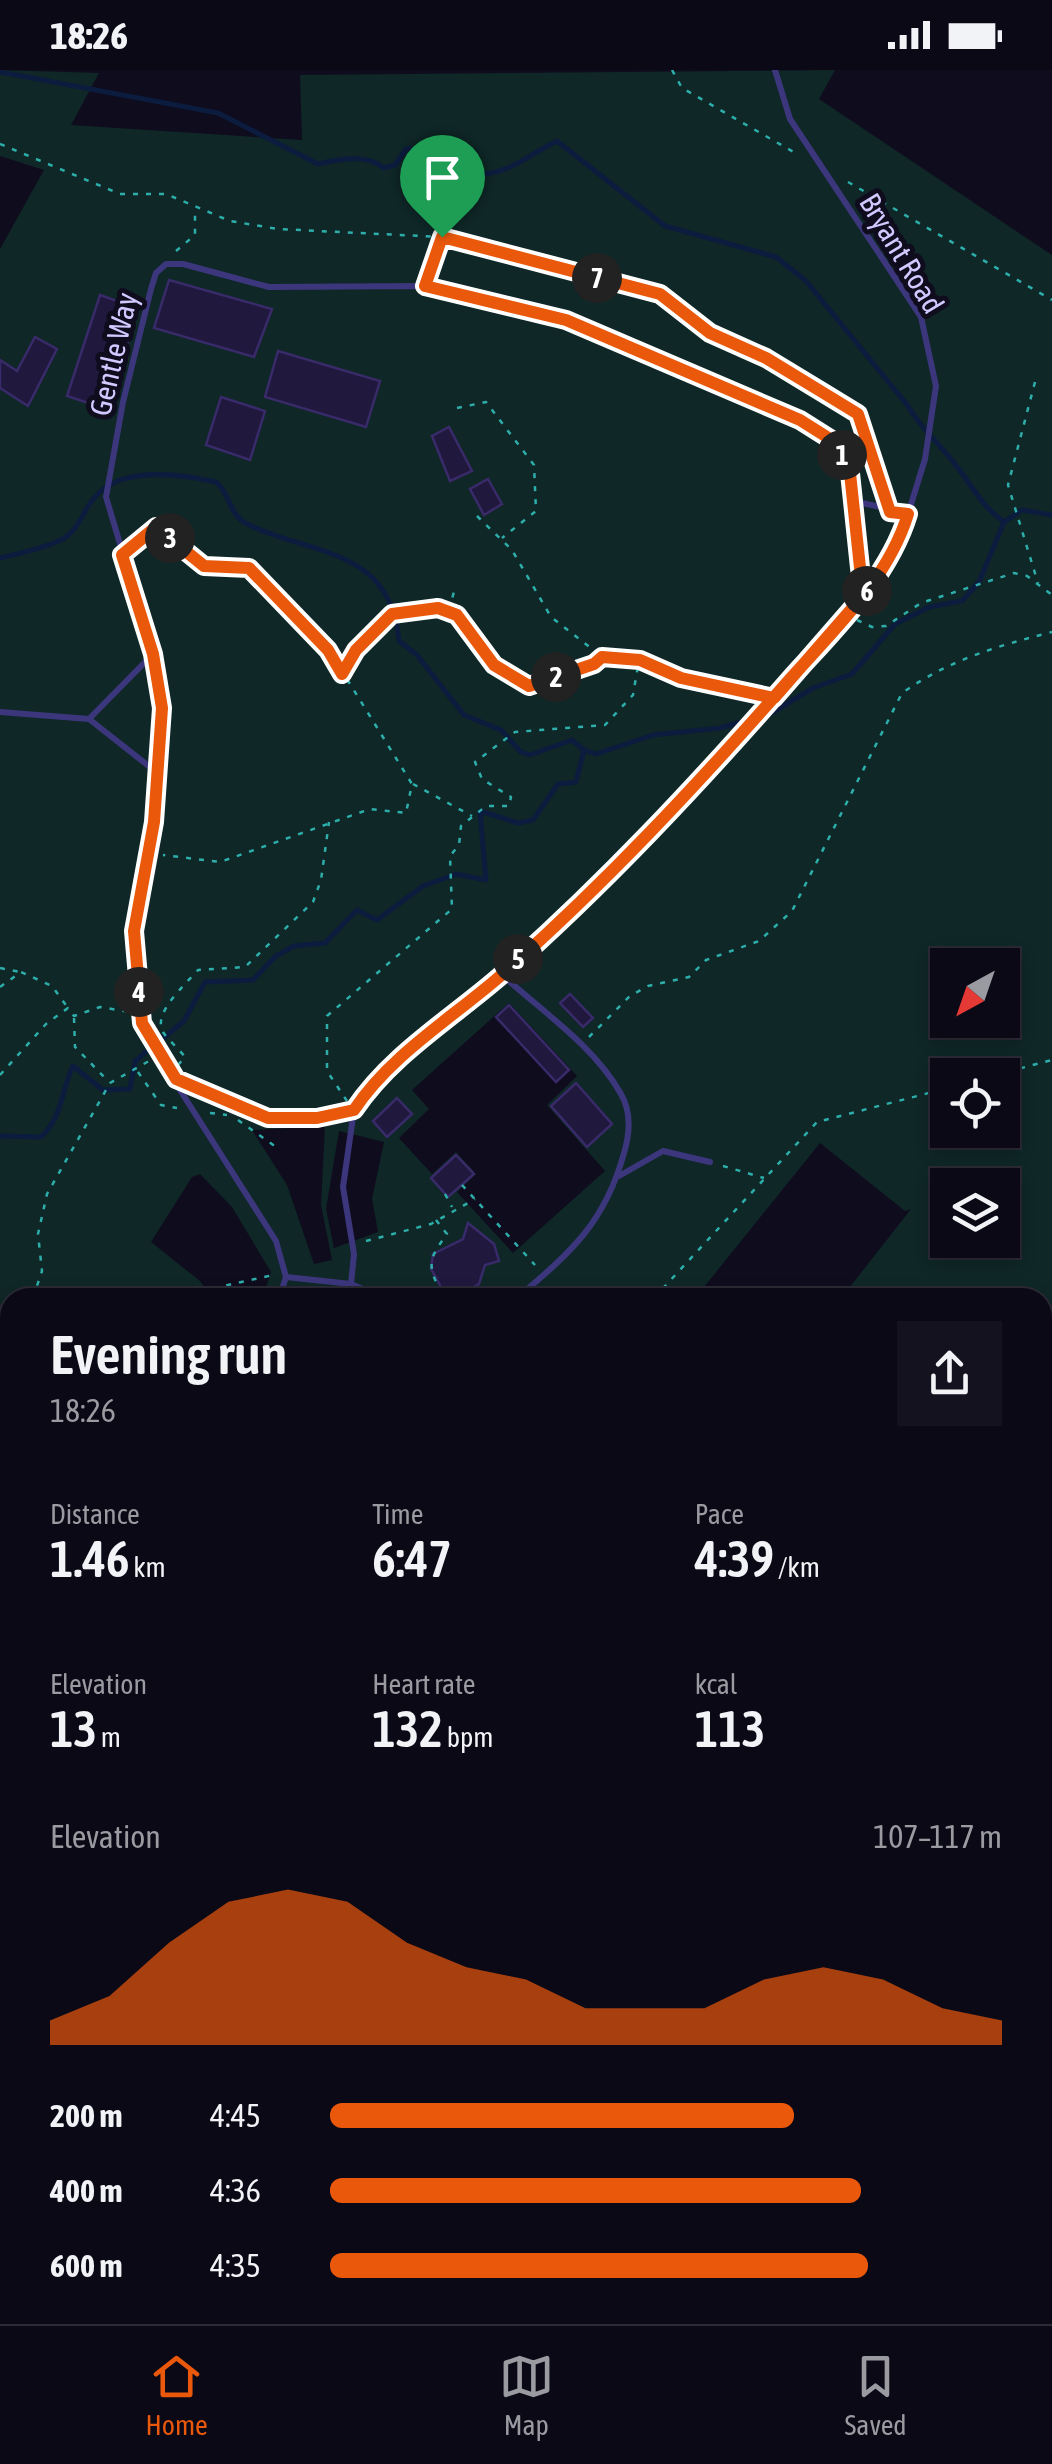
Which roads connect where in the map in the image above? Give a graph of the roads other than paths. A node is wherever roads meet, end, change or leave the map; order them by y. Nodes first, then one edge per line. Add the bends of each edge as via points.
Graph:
1 (775, 70) edge
2 (853, 501) junction
3 (908, 514) junction
4 (863, 596) junction
5 (153, 654) junction
6 (0, 712) edge
7 (90, 719) junction
8 (155, 770) junction
9 (502, 974) junction
10 (176, 1079) junction
11 (354, 1110) junction
12 (710, 1162) road end
13 (618, 1177) junction
14 (286, 1277) junction
15 (351, 1284) junction
16 (283, 1288) edge
17 (360, 1288) edge
18 (528, 1288) edge

1 - 3 lane, Bryant Road via 790,118 921,317 936,386
2 - 3 lane
2 - 4 lane, Gentle Way
2 - 5 lane, Gentle Way via 838,444 800,420 566,320 425,286 269,287 166,264 156,272 106,497
3 - 4 lane, Bryant Road via 900,540
4 - 9 lane, Bryant Road via 645,839
5 - 7 lane
5 - 8 lane, Gentle Way via 162,708
6 - 7 lane
7 - 8 lane
8 - 10 lane, Gentle Way via 154,822 134,931 142,1018
9 - 11 lane, Bryant Road via 374,1079
9 - 13 lane via 581,1046 622,1096 629,1116
10 - 11 lane via 268,1118
10 - 14 lane via 276,1241
11 - 15 lane via 343,1187
12 - 13 lane via 663,1151
13 - 18 lane via 604,1212
14 - 15 lane
14 - 16 lane
15 - 17 lane

